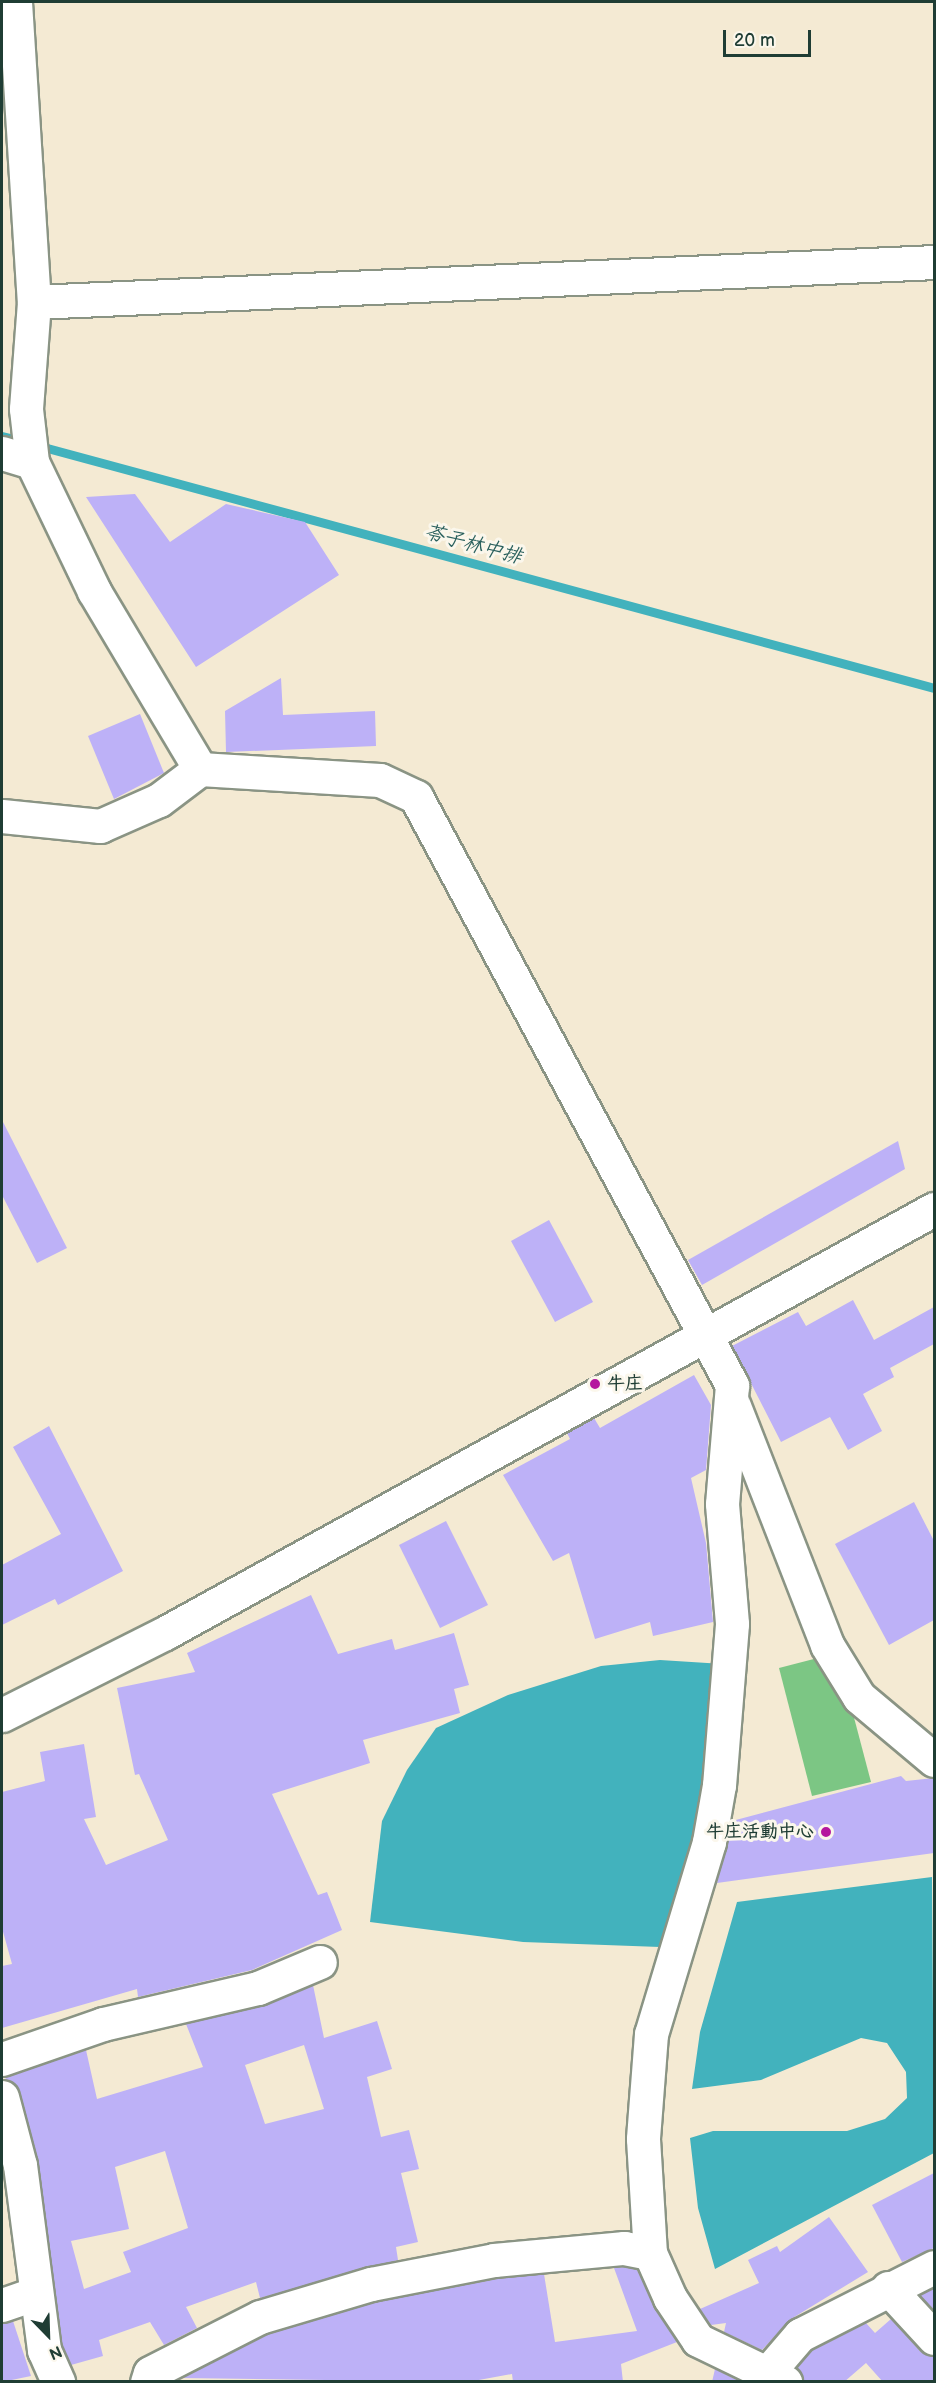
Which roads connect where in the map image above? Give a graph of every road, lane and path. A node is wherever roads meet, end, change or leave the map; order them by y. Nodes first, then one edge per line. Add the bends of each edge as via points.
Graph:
1 (15, 2) edge
2 (934, 262) edge
3 (34, 302) junction
4 (21, 456) edge
5 (200, 769) junction
6 (2, 816) edge
7 (934, 1209) edge
8 (705, 1335) junction
9 (733, 1404) junction
10 (2, 1715) edge
11 (934, 1760) edge
12 (320, 1962) dead end
13 (2, 2059) edge
14 (2, 2097) edge
15 (650, 2253) junction
16 (934, 2267) edge
17 (888, 2288) junction
18 (34, 2294) junction
19 (2, 2306) edge
20 (934, 2338) edge
21 (777, 2376) edge
22 (58, 2382) edge
23 (147, 2382) edge

1 - 3 street
2 - 3 street
3 - 4 street
4 - 5 street via 94,591
5 - 6 street via 159,800 100,826
5 - 8 street via 380,780 416,797
7 - 8 street
8 - 9 street via 732,1385
8 - 10 street via 165,1633
9 - 11 street via 827,1645 859,1697
9 - 15 street via 722,1504 732,1624 728,1707 709,1842 651,2034 643,2139
12 - 13 street via 258,1988 103,2024
14 - 18 street via 20,2166
15 - 21 street via 670,2298 698,2340
15 - 23 street via 624,2248 494,2260 371,2284 260,2317 150,2373
16 - 17 street
17 - 20 street
17 - 21 street via 800,2335
18 - 19 street
18 - 22 street via 44,2350

